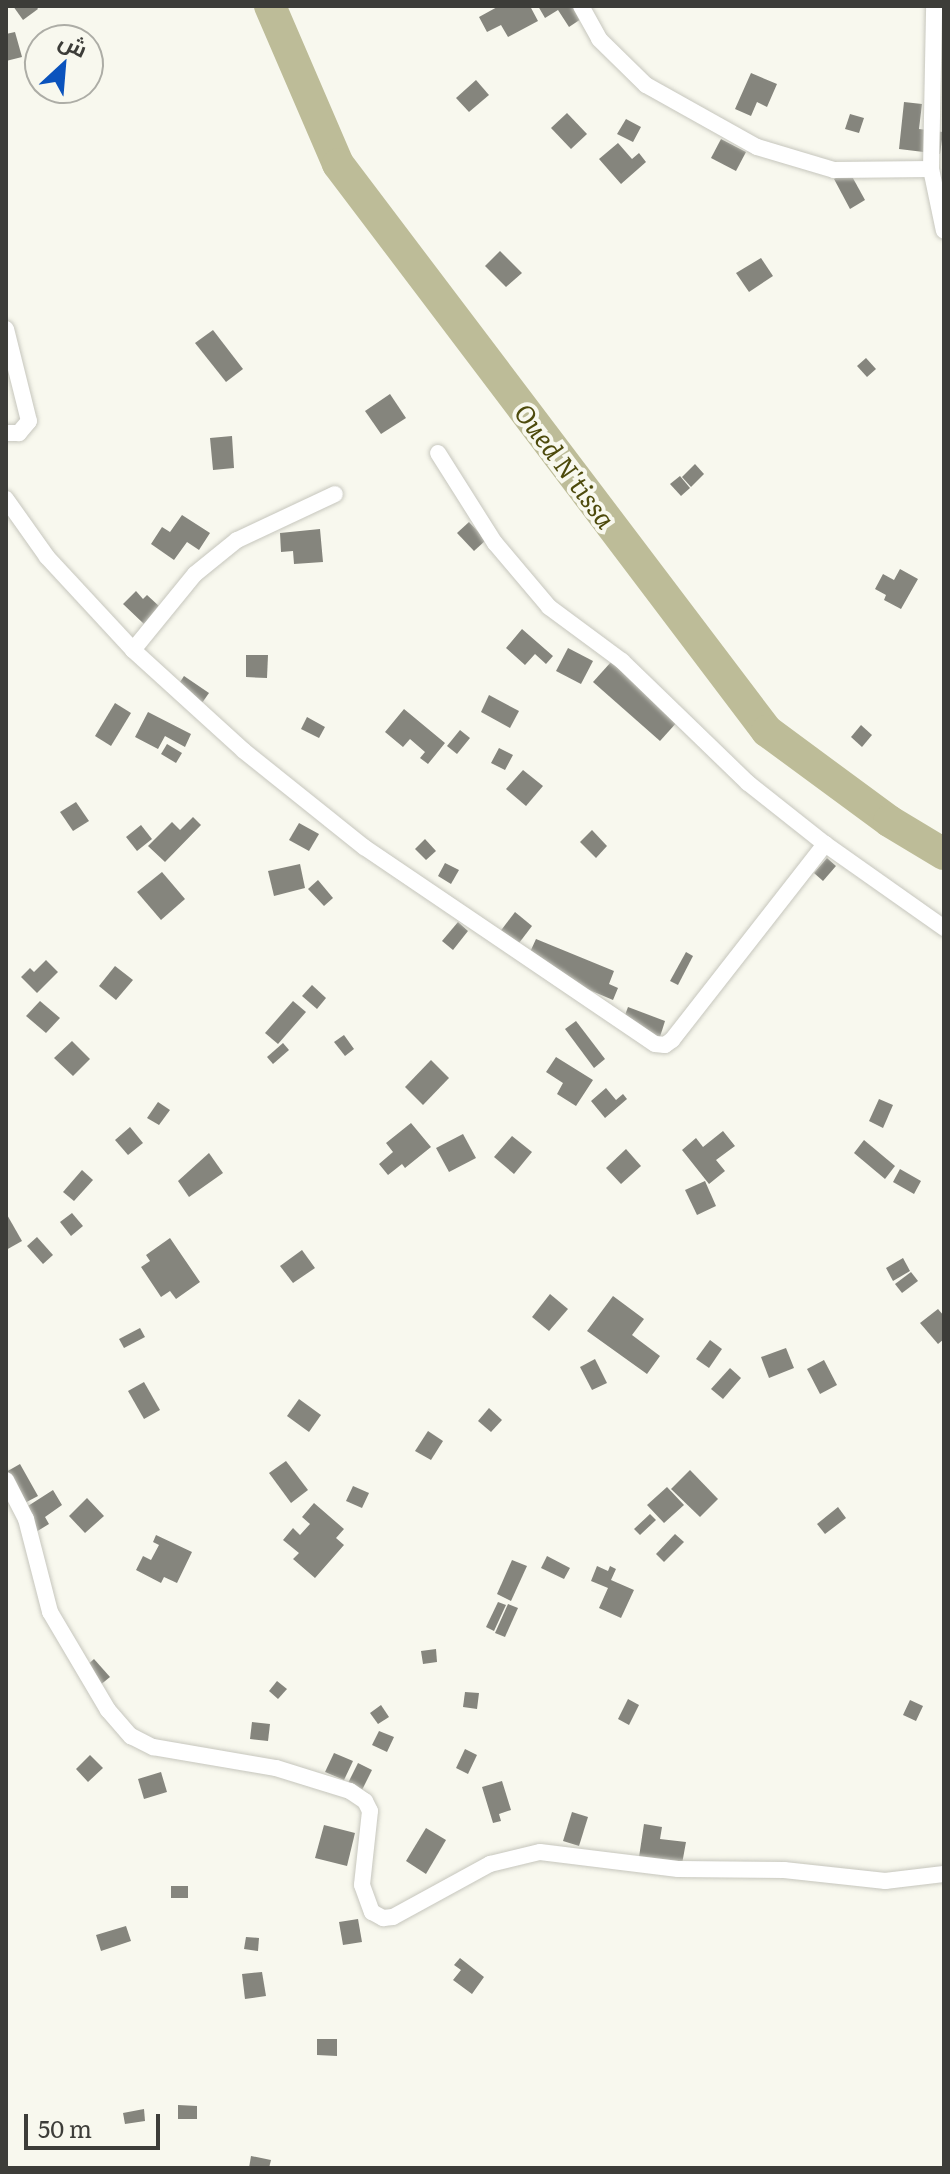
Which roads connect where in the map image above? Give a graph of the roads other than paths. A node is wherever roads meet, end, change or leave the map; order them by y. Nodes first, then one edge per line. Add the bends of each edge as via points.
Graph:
1 (581, 6) edge
2 (934, 6) edge
3 (931, 169) junction
4 (944, 231) edge
5 (6, 329) edge
6 (6, 433) edge
7 (438, 453) dead end
8 (335, 494) dead end
9 (6, 499) edge
10 (133, 650) junction
11 (825, 844) junction
12 (944, 928) edge
13 (6, 1480) edge
14 (944, 1874) edge

1 - 3 street via 599,39 646,85 757,147 834,170
2 - 3 street
3 - 4 street
5 - 6 street via 29,421 19,433
7 - 11 street via 495,543 549,607 622,661 748,783
8 - 10 street via 237,540 195,574
9 - 10 street via 47,557
10 - 11 street via 244,751 364,847 655,1044 672,1040
11 - 12 street
13 - 14 street via 26,1519 50,1612 108,1710 131,1736 153,1747 276,1768 350,1791 365,1801 370,1811 362,1885 372,1912 383,1918 490,1864 540,1852 678,1869 784,1870 885,1881

